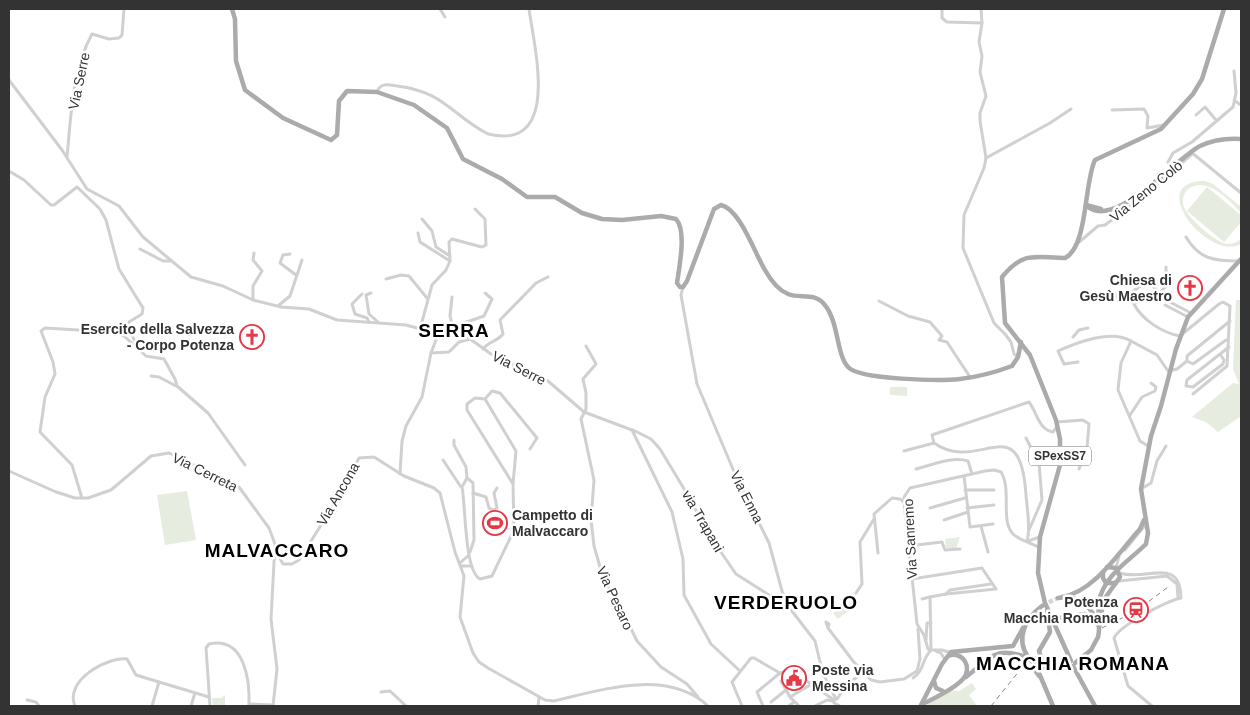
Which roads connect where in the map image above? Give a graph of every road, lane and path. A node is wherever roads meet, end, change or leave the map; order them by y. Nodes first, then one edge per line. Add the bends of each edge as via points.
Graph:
1 (124, 9) edge
2 (232, 9) edge
3 (440, 9) edge
4 (529, 9) edge
5 (942, 9) edge
6 (981, 9) edge
7 (1224, 9) edge
8 (445, 17) dead end
9 (982, 23) junction
10 (1234, 71) dead end
11 (9, 80) edge
12 (378, 92) junction
13 (1235, 101) junction
14 (1241, 105) edge
15 (1071, 109) dead end
16 (1112, 110) dead end
17 (1196, 115) dead end
18 (1216, 120) junction
19 (1165, 125) junction
20 (1241, 139) edge
21 (1191, 153) junction
22 (67, 158) junction
23 (986, 158) junction
24 (1170, 168) junction
25 (9, 171) edge
26 (80, 181) junction
27 (77, 187) junction
28 (1088, 189) junction
29 (1241, 193) edge
30 (1086, 205) junction
31 (1094, 208) junction
32 (476, 209) dead end
33 (1083, 215) junction
34 (422, 220) dead end
35 (418, 234) dead end
36 (1186, 237) dead end
37 (1076, 245) junction
38 (140, 249) dead end
39 (254, 253) dead end
40 (290, 254) dead end
41 (451, 256) junction
42 (302, 260) dead end
43 (1240, 260) edge
44 (172, 261) junction
45 (450, 261) junction
46 (1166, 267) dead end
47 (296, 275) junction
48 (548, 277) dead end
49 (386, 279) dead end
50 (683, 287) junction
51 (370, 293) dead end
52 (485, 293) dead end
53 (1114, 293) dead end
54 (362, 294) dead end
55 (1159, 294) junction
56 (452, 297) dead end
57 (427, 298) junction
58 (253, 300) junction
59 (879, 301) dead end
60 (1134, 304) dead end
61 (1164, 305) dead end
62 (278, 306) junction
63 (1189, 315) junction
64 (1231, 321) junction
65 (369, 322) junction
66 (378, 323) junction
67 (1088, 328) dead end
68 (420, 329) junction
69 (454, 331) junction
70 (439, 332) junction
71 (1180, 336) junction
72 (1073, 337) dead end
73 (471, 339) junction
74 (1226, 340) dead end
75 (1131, 341) junction
76 (1021, 342) junction
77 (586, 346) dead end
78 (138, 347) junction
79 (1229, 347) junction
80 (483, 349) junction
81 (431, 353) junction
82 (1220, 354) junction
83 (1018, 357) junction
84 (1187, 361) junction
85 (1078, 362) dead end
86 (151, 376) dead end
87 (970, 377) junction
88 (1151, 384) dead end
89 (177, 386) junction
90 (1193, 394) dead end
91 (485, 399) junction
92 (1136, 404) junction
93 (1125, 406) junction
94 (584, 412) junction
95 (1129, 415) junction
96 (1057, 424) junction
97 (632, 430) junction
98 (1026, 438) dead end
99 (454, 440) dead end
100 (934, 443) junction
101 (1148, 446) junction
102 (1166, 446) dead end
103 (530, 449) dead end
104 (904, 451) dead end
105 (443, 460) dead end
106 (246, 465) dead end
107 (916, 469) dead end
108 (1078, 469) dead end
109 (9, 471) edge
110 (400, 474) junction
111 (972, 474) junction
112 (964, 476) junction
113 (467, 478) junction
114 (513, 484) junction
115 (462, 487) junction
116 (497, 488) dead end
117 (1141, 489) junction
118 (965, 490) junction
119 (994, 490) dead end
120 (473, 493) junction
121 (82, 498) junction
122 (966, 498) junction
123 (904, 502) junction
124 (994, 505) dead end
125 (930, 508) dead end
126 (967, 510) junction
127 (874, 519) junction
128 (944, 520) dead end
129 (1145, 522) junction
130 (992, 524) dead end
131 (980, 526) junction
132 (1028, 530) junction
133 (1040, 537) junction
134 (468, 541) junction
135 (1027, 541) junction
136 (474, 542) junction
137 (908, 546) junction
138 (1038, 547) junction
139 (960, 549) dead end
140 (276, 551) junction
141 (988, 552) dead end
142 (878, 553) dead end
143 (469, 555) junction
144 (457, 557) junction
145 (465, 558) junction
146 (470, 560) junction
147 (461, 565) junction
148 (471, 566) junction
149 (1106, 568) junction
150 (1116, 568) junction
151 (1120, 573) junction
152 (912, 579) junction
153 (1118, 582) junction
154 (991, 584) junction
155 (856, 593) dead end
156 (946, 594) junction
157 (930, 598) junction
158 (1180, 598) junction
159 (922, 599) dead end
160 (785, 602) junction
161 (1044, 604) junction
162 (1050, 614) junction
163 (1029, 617) junction
164 (931, 623) junction
165 (828, 628) dead end
166 (918, 628) junction
167 (1099, 629) junction
168 (926, 644) junction
169 (931, 650) junction
170 (1087, 653) junction
171 (953, 654) junction
172 (946, 658) junction
173 (1028, 659) junction
174 (1072, 664) junction
175 (1035, 667) junction
176 (1047, 669) junction
177 (740, 670) junction
178 (863, 672) junction
179 (780, 673) junction
180 (965, 678) junction
181 (1079, 678) junction
182 (904, 679) junction
183 (781, 681) dead end
184 (934, 681) junction
185 (159, 682) junction
186 (812, 684) junction
187 (786, 690) junction
188 (381, 692) dead end
189 (944, 692) junction
190 (195, 693) junction
191 (209, 697) junction
192 (538, 697) junction
193 (790, 697) junction
194 (698, 698) junction
195 (27, 700) dead end
196 (545, 700) junction
197 (554, 701) junction
198 (836, 701) edge
199 (772, 702) dead end
200 (794, 702) junction
201 (249, 705) edge
202 (39, 706) edge
203 (75, 706) edge
204 (152, 706) edge
205 (191, 706) edge
206 (210, 706) edge
207 (273, 706) edge
208 (406, 706) edge
209 (539, 706) edge
210 (547, 706) edge
211 (708, 706) edge
212 (742, 706) edge
213 (763, 706) edge
214 (790, 706) edge
215 (799, 706) edge
216 (815, 706) edge
217 (920, 706) edge
218 (1053, 706) edge
219 (1095, 706) edge
220 (1152, 706) edge

1 - 22 street, Via Serre via 120,38 109,39 92,34 82,55
2 - 12 main road via 236,19 235,56 244,87 283,118 333,140 339,130 337,114 343,94 350,91
3 - 8 street
4 - 12 street via 540,91 534,116 518,132 497,136 488,134 441,100 420,90 384,85
5 - 9 street via 942,18 948,22
6 - 9 street
7 - 19 main road via 1202,79
9 - 23 street via 980,72 986,96 980,121
10 - 13 street
11 - 22 street, Via Serre
12 - 50 main road via 407,101 444,125 463,159 502,179 524,196 555,197 582,213 602,219 661,216 676,219 680,225 681,244 677,283
13 - 14 street
13 - 18 street via 1226,114
15 - 23 street
16 - 19 street via 1144,109 1148,116 1147,128
17 - 18 street via 1205,107
18 - 24 street via 1169,158
19 - 28 main road via 1143,139 1097,158 1091,168
20 - 21 main road via 1214,141
21 - 24 main road
21 - 29 street
21 - 37 street, Via Zeno Colò via 1145,195
22 - 26 street, Via Serre
23 - 83 street via 964,215 963,248 994,323 1011,342
24 - 31 main road via 1114,210
25 - 27 street via 24,180 50,205
26 - 27 street
26 - 44 street, Via Serre via 92,194 119,206 143,237
27 - 78 street via 100,209 106,220 119,269 143,308 142,314 128,326
28 - 30 main road
28 - 31 main road
30 - 31 main road
30 - 33 main road
31 - 33 main road
32 - 41 street via 485,220 486,245 482,247 452,239 449,242
33 - 37 main road
34 - 41 street via 432,231 436,247
35 - 45 street via 420,242
36 - 43 street via 1197,252 1209,259
37 - 76 main road via 1065,258 1028,257 1012,266 1002,277 1005,323
38 - 44 street via 163,261
39 - 58 street via 253,260 262,271 253,286
40 - 47 street via 283,255 280,262
41 - 45 street
42 - 47 street
43 - 63 main road
44 - 58 street, Via Serre via 191,277 223,286
45 - 57 street via 432,285
46 - 55 street via 1172,281
47 - 62 street via 290,296
48 - 80 street via 536,283 500,320 503,334
49 - 57 street via 409,276
50 - 87 main road via 713,211 723,205 737,218 762,266 777,286 787,294 811,296 824,304 836,326 845,362 851,370 881,377
50 - 160 street, Via Enna via 680,295 698,384 735,474 769,542
51 - 66 street via 366,295 368,311
52 - 69 street via 492,299 484,316 460,324
53 - 55 street via 1120,301 1150,283
54 - 65 street via 352,304 355,314
55 - 63 street
56 - 69 street via 450,316
57 - 68 street
58 - 62 street, Via Serre
59 - 87 street via 933,324 942,336 938,340 947,342
60 - 71 street via 1157,327
61 - 63 street
62 - 65 street, Via Serre via 309,309 337,320
63 - 71 main road
64 - 71 street via 1230,306 1223,302
64 - 79 street
64 - 84 street via 1187,356
65 - 66 street, Via Serre
66 - 68 street, Via Serre
67 - 72 street via 1079,330
68 - 70 street, Via Serre
69 - 70 street, Via Serre
69 - 73 street, Via Serre
70 - 81 street
71 - 101 main road, bridge
73 - 80 street, Via Serre
73 - 81 street via 458,342 449,352
74 - 84 street via 1193,364
75 - 84 street via 1157,355 1168,371 1176,370
75 - 85 street via 1115,336 1074,344 1058,351 1064,364
75 - 93 street via 1118,382
76 - 83 main road
76 - 96 main road, SPexSS7 via 1030,355
77 - 94 street, Via Pesaro via 596,364 583,379 587,397
78 - 89 street via 150,358 164,359
78 - 121 street via 124,336 112,332 50,328 41,332 55,374 45,397 40,432 71,463
79 - 82 street
79 - 90 street via 1227,367
80 - 94 street, Via Serre via 548,381
81 - 110 street via 422,397 406,426 402,441
82 - 82 street via 1187,380 1186,386 1193,388 1223,364
83 - 87 main road via 1012,366
86 - 89 street
88 - 92 street via 1156,387 1155,391
89 - 106 street via 208,412
91 - 103 street via 492,391 500,392 537,438
91 - 114 street via 516,451
91 - 114 street via 470,400 467,410
92 - 93 street
92 - 95 street
93 - 95 street
94 - 97 street, Via Serre
94 - 194 street, Via Pesaro via 580,419 594,480 591,520 600,567 616,605 622,610 637,641 661,667 687,684
95 - 101 street via 1140,441
96 - 100 street via 1053,432 1047,430 1040,424 1029,402 934,433
96 - 108 street via 1084,420 1089,424 1087,448
96 - 133 main road, SPexSS7 via 1060,465
97 - 160 street, via Trapani via 651,439 660,449 703,526 736,574
97 - 177 street via 672,512 683,559 684,595 711,644
98 - 132 street via 1039,463 1042,500
99 - 113 street via 466,467
100 - 104 street
100 - 132 street via 952,451 973,452 997,447 1016,451 1025,477
101 - 117 main road
102 - 117 street via 1157,461 1151,483
105 - 115 street
107 - 111 street via 947,460 962,460 968,461
109 - 121 street via 49,489
110 - 140 street, Via Ancona via 374,457 359,458 299,560 283,564
110 - 144 street, Via Ancona via 440,493
111 - 112 street, Via Sanremo
111 - 135 street, Via Sanremo via 1001,472 1011,531
112 - 118 street
112 - 123 street, Via Sanremo via 910,488
113 - 115 street
113 - 120 street via 473,483
114 - 148 street via 514,530 495,570 489,578 480,580
115 - 134 street
116 - 120 street via 494,493 496,508 493,510 489,508 486,497
117 - 129 main road
118 - 119 street
118 - 122 street
120 - 136 street
121 - 140 street, Via Cerreta via 109,492 151,456 173,454 239,487 269,528
122 - 125 street
122 - 126 street
123 - 127 street via 889,500 874,514
123 - 137 street, Via Sanremo
124 - 126 street
126 - 128 street
126 - 131 street via 970,527
127 - 142 street
127 - 155 street via 860,542 862,584
129 - 149 main road
129 - 150 street via 1118,558
129 - 167 main road, bridge via 1148,533 1144,546 1124,562 1102,590 1098,602
130 - 131 street
131 - 141 street
132 - 135 street
133 - 135 street
133 - 138 main road, SPexSS7
134 - 136 street
134 - 143 street
135 - 138 street, Via Sanremo
136 - 143 street
137 - 139 street via 942,542 945,550
137 - 152 street, Via Sanremo
138 - 161 main road, SPexSS7
140 - 207 street via 271,619 277,659
143 - 145 street
143 - 146 street
144 - 145 street
144 - 147 street, Via Ancona
145 - 147 street
146 - 147 street
146 - 148 street
147 - 148 street
147 - 192 street via 465,584 460,617 476,658
149 - 150 main road
149 - 153 main road via 1102,575 1105,582
149 - 167 main road via 1084,589 1060,598 1074,598 1086,605 1094,614
150 - 151 main road
151 - 153 main road
151 - 158 street via 1128,576 1170,574 1180,583
152 - 154 street via 982,568
152 - 166 street, Via Sanremo
153 - 158 street via 1167,576 1177,584
153 - 167 main road, bridge via 1103,601
154 - 156 street via 950,590
154 - 156 street via 996,589
156 - 157 street
157 - 159 street
157 - 164 street
158 - 220 street via 1129,624 1114,638 1128,686
160 - 198 street, Via Enna via 815,641 823,674
161 - 162 main road, SPexSS7
161 - 163 main road
161 - 176 main road, bridge via 1050,632 1040,651
162 - 167 main road via 1060,618 1087,615
162 - 174 main road, SPexSS7
163 - 171 main road via 1013,646
163 - 173 main road via 1022,638
164 - 168 street via 927,623
164 - 169 street
165 - 178 street
166 - 168 street, Via Sanremo
166 - 182 street via 919,668
167 - 170 main road, bridge via 1098,637
168 - 169 street, Via Sanremo
169 - 171 street
169 - 172 street, Via Sanremo
169 - 182 street via 919,674
170 - 174 main road
170 - 181 main road via 1078,667
171 - 172 main road
171 - 180 main road via 967,663
172 - 184 main road
173 - 175 main road, bridge
173 - 180 main road via 1006,652 996,654
174 - 176 main road via 1058,670
174 - 181 main road, SPexSS7
175 - 176 main road
175 - 218 main road
177 - 179 street via 754,658
177 - 212 street via 732,685
178 - 182 street via 875,682
178 - 198 street via 847,685
179 - 186 street via 794,671
179 - 213 street via 757,692
180 - 189 main road
181 - 219 main road, SPexSS7
183 - 187 street
184 - 189 main road via 938,690
184 - 217 main road
185 - 190 street
185 - 203 street via 134,673 127,660 115,661 81,678 73,695
185 - 204 street
186 - 193 street
186 - 198 street
187 - 193 street
187 - 199 street
188 - 208 street via 390,691
189 - 217 main road
190 - 191 street
190 - 205 street
191 - 201 street via 206,648 209,644 221,643 233,649 244,662
191 - 206 street
192 - 196 street
192 - 209 street
193 - 200 street
194 - 197 street via 671,688 633,686 613,687
194 - 211 street
195 - 202 street
196 - 197 street
196 - 209 street
196 - 210 street
197 - 210 street
198 - 216 street via 827,700
200 - 214 street
200 - 215 street
201 - 207 street

